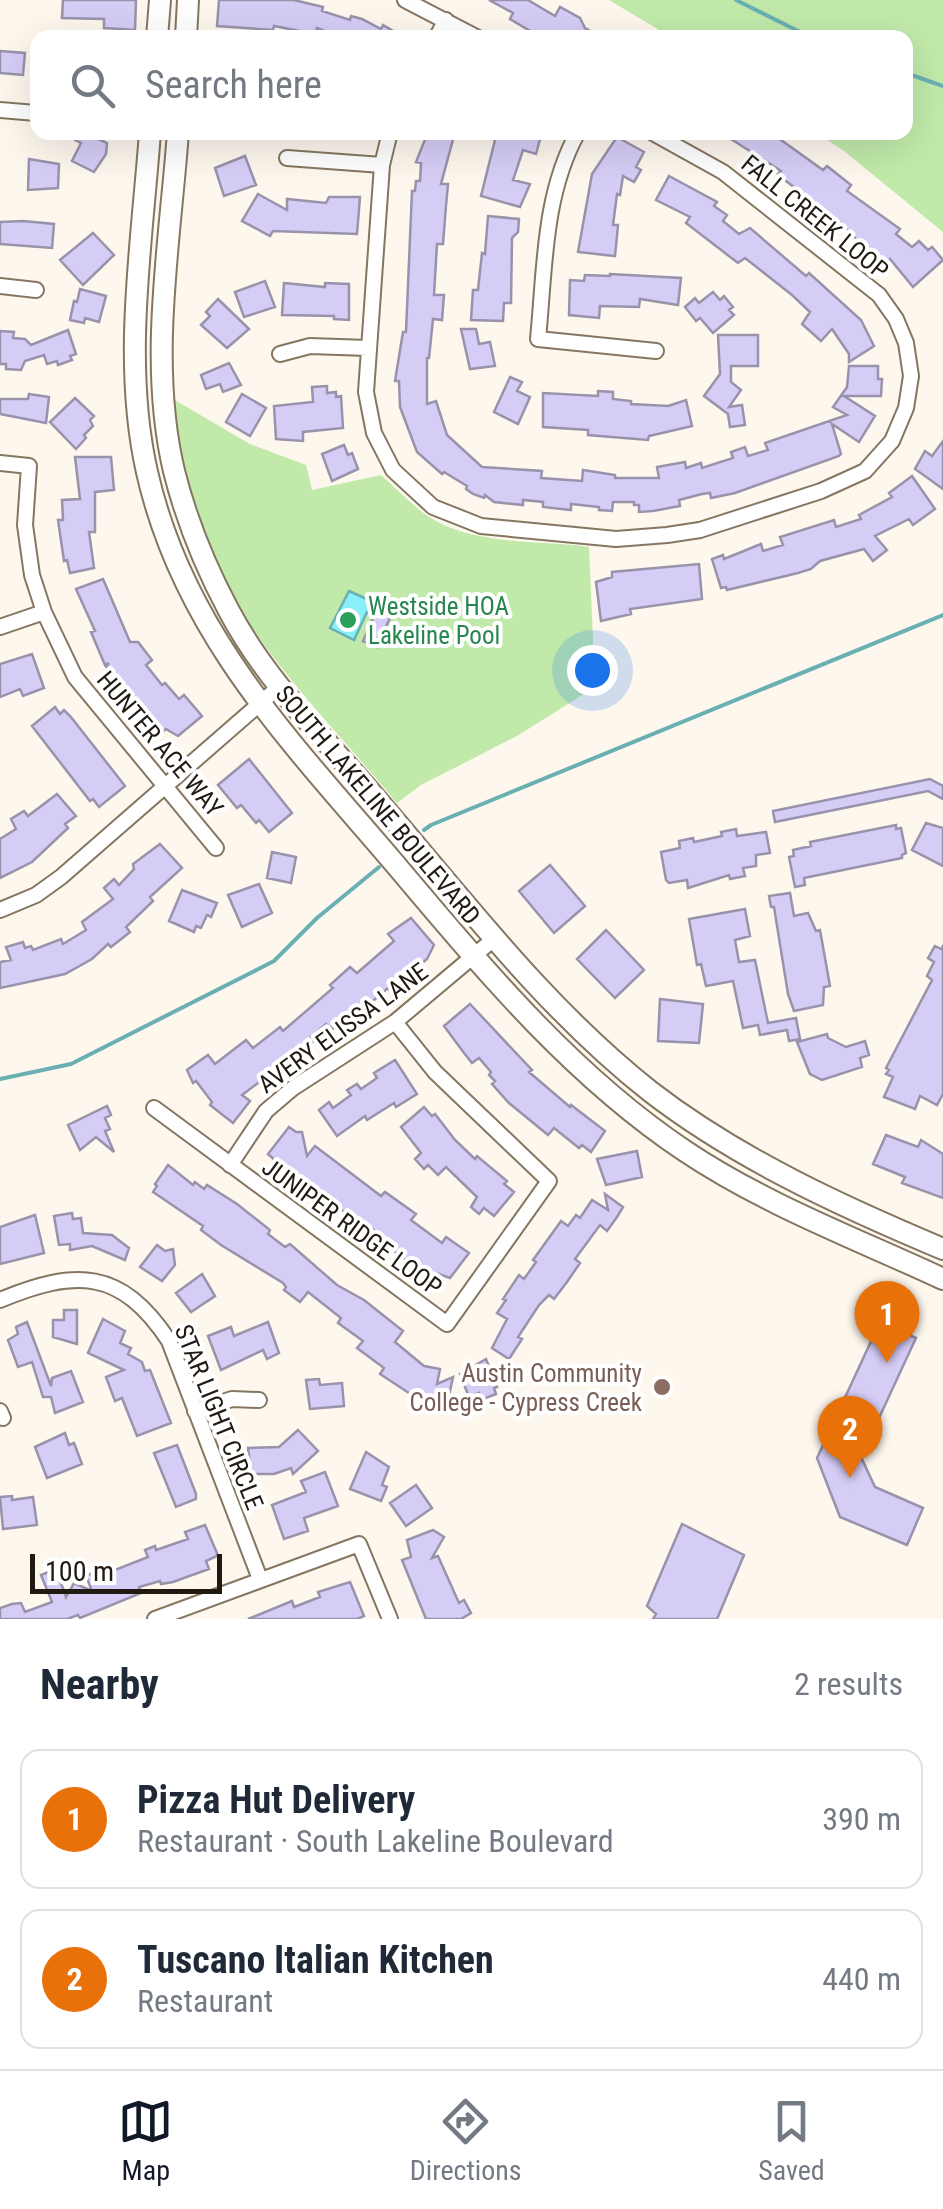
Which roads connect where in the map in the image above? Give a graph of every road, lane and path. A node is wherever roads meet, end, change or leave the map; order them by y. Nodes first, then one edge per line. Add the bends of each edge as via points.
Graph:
1 (160, 0) edge
2 (188, 0) edge
3 (405, 0) edge
4 (446, 20) junction
5 (158, 30) edge
6 (186, 30) edge
7 (440, 30) edge
8 (464, 30) edge
9 (0, 110) edge
10 (30, 112) edge
11 (149, 140) edge
12 (177, 140) edge
13 (388, 140) edge
14 (574, 140) edge
15 (665, 140) edge
16 (287, 158) dead end
17 (382, 165) junction
18 (0, 286) edge
19 (36, 290) dead end
20 (368, 348) junction
21 (656, 351) dead end
22 (280, 354) dead end
23 (0, 462) edge
24 (44, 612) junction
25 (0, 627) edge
26 (280, 686) junction
27 (260, 706) junction
28 (166, 784) junction
29 (216, 848) dead end
30 (0, 910) edge
31 (495, 938) junction
32 (473, 956) junction
33 (395, 1022) junction
34 (154, 1108) dead end
35 (230, 1166) junction
36 (943, 1249) edge
37 (943, 1278) edge
38 (0, 1300) edge
39 (259, 1400) dead end
40 (195, 1411) junction
41 (260, 1579) junction
42 (155, 1619) edge
43 (390, 1619) edge

1 - 5 main road
2 - 6 main road
3 - 4 street
4 - 7 street
4 - 8 street
9 - 10 street
11 - 27 main road, SOUTH LAKELINE BOULEVARD via 135,351 146,471 194,603
12 - 26 main road, SOUTH LAKELINE BOULEVARD via 163,371 174,471 230,613
13 - 17 street, FALL CREEK LOOP
14 - 21 street via 551,201 538,339
15 - 20 street, FALL CREEK LOOP via 754,194 878,295 896,319 911,376 906,408 892,441 865,471 700,530 667,535 616,539 480,526 433,507 393,470 374,433 366,392
16 - 17 street
17 - 20 street, FALL CREEK LOOP
18 - 19 street
20 - 22 street via 310,346
23 - 24 street, HUNTER ACE WAY via 29,466 25,525
24 - 25 street
24 - 28 street, HUNTER ACE WAY via 75,676
26 - 27 street
26 - 31 main road, SOUTH LAKELINE BOULEVARD
27 - 28 street
27 - 32 main road, SOUTH LAKELINE BOULEVARD
28 - 29 street, HUNTER ACE WAY
28 - 30 street via 61,877
31 - 32 street, AVERY ELISSA LANE
31 - 36 main road, SOUTH LAKELINE BOULEVARD via 575,1026 692,1121 765,1164
32 - 33 street, AVERY ELISSA LANE
32 - 37 main road, SOUTH LAKELINE BOULEVARD via 574,1063 686,1152 808,1218
33 - 35 street, AVERY ELISSA LANE via 266,1111
33 - 35 street, JUNIPER RIDGE LOOP via 435,1072 549,1181 447,1324
34 - 35 street, JUNIPER RIDGE LOOP
38 - 40 street, STAR LIGHT CIRCLE via 43,1282 89,1280 119,1289 150,1312 169,1341
39 - 40 street via 232,1399
40 - 41 street, STAR LIGHT CIRCLE
41 - 42 street
41 - 43 street via 359,1544

